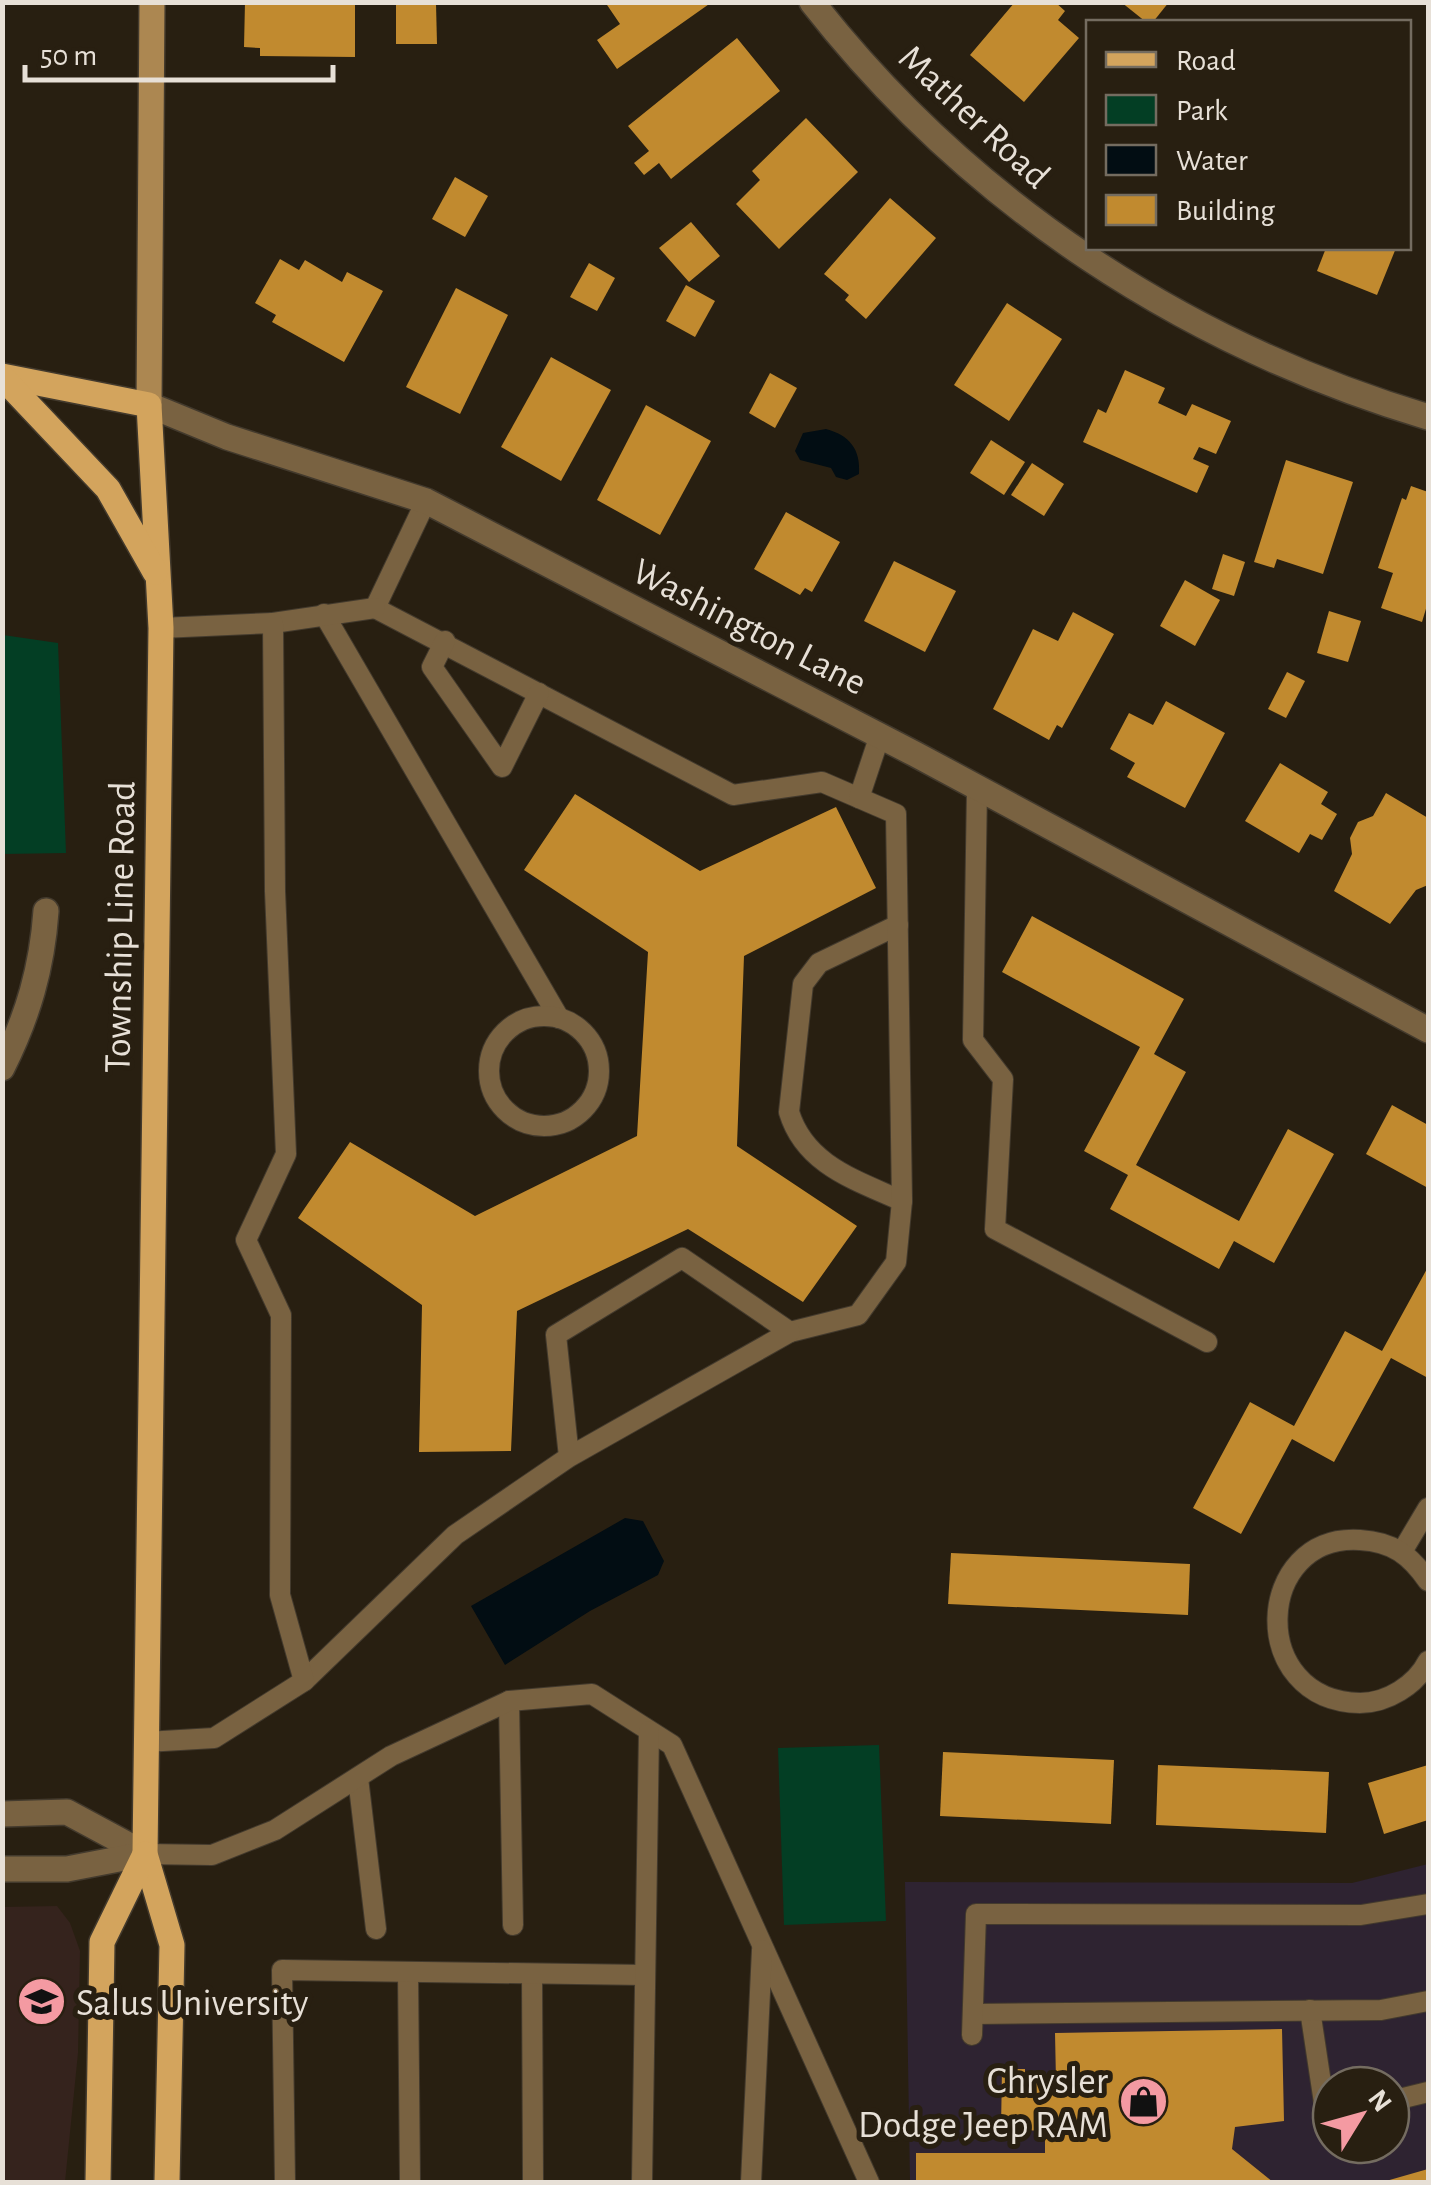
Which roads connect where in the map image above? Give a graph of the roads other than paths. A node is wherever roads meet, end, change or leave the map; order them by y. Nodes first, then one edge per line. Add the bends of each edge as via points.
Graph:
1 (152, 2) edge
2 (812, 2) edge
3 (2, 377) edge
4 (149, 405) junction
5 (1428, 418) edge
6 (426, 501) junction
7 (158, 577) junction
8 (375, 608) junction
9 (324, 614) junction
10 (273, 623) junction
11 (161, 628) junction
12 (445, 641) junction
13 (539, 693) junction
14 (880, 735) junction
15 (978, 788) junction
16 (859, 798) junction
17 (46, 910) dead end
18 (898, 926) junction
19 (559, 1018) junction
20 (1428, 1030) edge
21 (2, 1068) edge
22 (902, 1202) junction
23 (790, 1332) junction
24 (1207, 1342) dead end
25 (569, 1457) junction
26 (1428, 1508) edge
27 (1403, 1550) junction
28 (1428, 1581) edge
29 (1428, 1661) edge
30 (304, 1682) junction
31 (508, 1701) junction
32 (649, 1731) junction
33 (146, 1742) junction
34 (358, 1778) junction
35 (2, 1814) edge
36 (144, 1854) junction
37 (2, 1868) edge
38 (1428, 1904) edge
39 (512, 1925) dead end
40 (376, 1930) dead end
41 (762, 1946) junction
42 (408, 1972) junction
43 (532, 1974) junction
44 (645, 1975) junction
45 (1428, 2001) edge
46 (1310, 2010) junction
47 (1318, 2065) edge
48 (98, 2182) edge
49 (167, 2182) edge
50 (284, 2182) edge
51 (410, 2182) edge
52 (533, 2182) edge
53 (642, 2182) edge
54 (751, 2182) edge
55 (870, 2182) edge

1 - 4 main road, Township Line Road
2 - 5 street, Mather Road via 846,46 972,172 1070,249 1199,326 1338,390
3 - 4 main road, Washington Lane
3 - 7 main road via 108,489
4 - 6 street, Washington Lane
4 - 7 main road, Township Line Road
6 - 8 lane
6 - 14 street, Washington Lane
7 - 11 main road, Township Line Road
8 - 9 lane
8 - 12 lane
9 - 10 lane
9 - 19 lane
10 - 11 lane
10 - 30 lane via 286,1154 246,1240 281,1315 280,1595
11 - 33 main road, Township Line Road
12 - 13 lane
12 - 13 lane via 432,667 502,767
13 - 16 lane via 734,795 822,782
14 - 15 street, Washington Lane
14 - 16 lane
15 - 20 street, Washington Lane
15 - 24 lane via 973,1040 1004,1078 994,1229
16 - 18 lane via 896,814
17 - 21 street via 32,998
18 - 22 lane
18 - 22 lane via 819,963 803,984 789,1112 795,1132 821,1163
19 - 19 lane via 523,1020 507,1030 490,1061 496,1097 506,1112 539,1126 557,1125 586,1107 599,1074 588,1040
22 - 23 lane via 896,1262 858,1316
23 - 25 lane
23 - 25 lane via 682,1258 556,1335
25 - 30 lane via 455,1535
26 - 27 lane
27 - 28 lane
27 - 29 lane via 1352,1539 1312,1553 1285,1584 1276,1629 1296,1676 1340,1701 1390,1697
30 - 33 lane via 214,1738
31 - 32 lane via 592,1694
31 - 34 lane
31 - 39 lane
32 - 41 lane via 672,1745
32 - 44 lane
33 - 36 main road, Township Line Road
34 - 36 lane via 275,1830 212,1855
34 - 40 lane
35 - 36 street via 67,1812
36 - 37 street via 67,1869
36 - 48 main road, Township Line Road via 102,1942
36 - 49 main road, Township Line Road via 172,1946
38 - 46 lane via 1361,1915 976,1914 972,2024
41 - 54 lane
41 - 55 lane
42 - 43 lane
42 - 50 lane via 282,1970
42 - 51 lane
43 - 44 lane
43 - 52 lane
44 - 53 lane
45 - 46 lane via 1381,2010
46 - 47 lane

